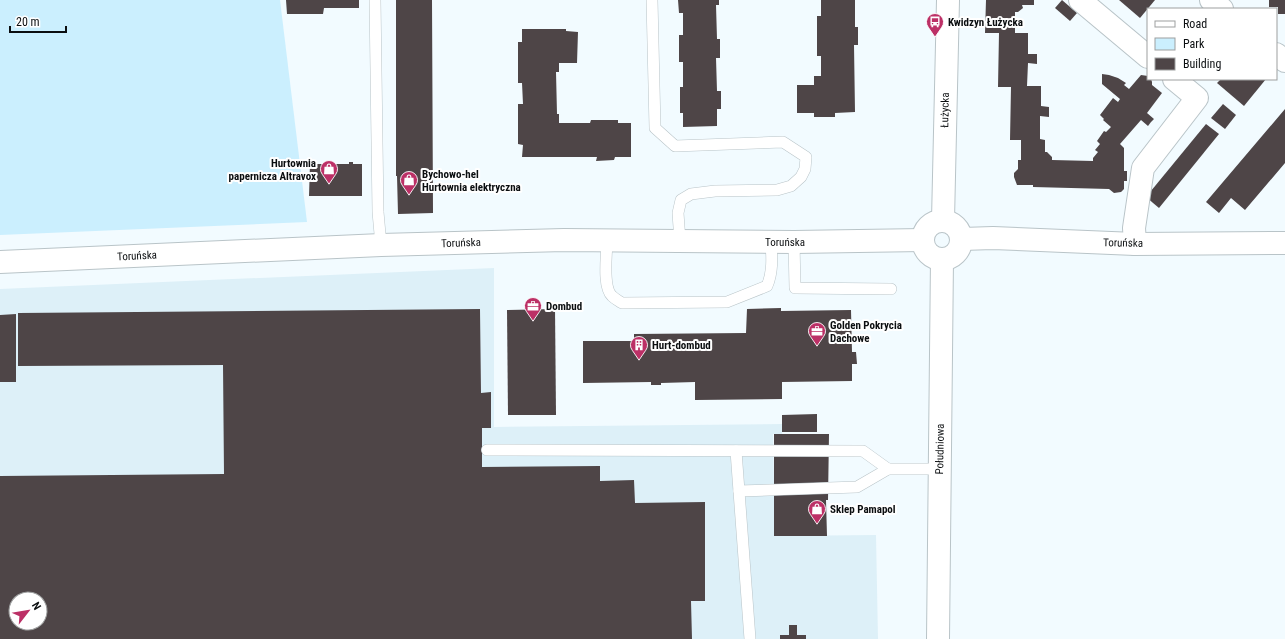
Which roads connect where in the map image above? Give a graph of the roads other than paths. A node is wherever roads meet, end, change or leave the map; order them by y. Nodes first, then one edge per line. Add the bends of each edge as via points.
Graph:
1 (376, 0) edge
2 (652, 0) edge
3 (948, 0) edge
4 (1080, 0) edge
5 (1211, 0) edge
6 (1221, 8) edge
7 (1277, 55) edge
8 (1147, 56) edge
9 (1285, 61) edge
10 (1175, 80) edge
11 (943, 220) junction
12 (962, 239) junction
13 (607, 240) junction
14 (923, 240) junction
15 (680, 241) junction
16 (771, 242) junction
17 (794, 242) junction
18 (1285, 243) edge
19 (1135, 244) junction
20 (381, 245) junction
21 (942, 259) junction
22 (0, 262) edge
23 (891, 289) dead end
24 (487, 450) dead end
25 (736, 451) junction
26 (888, 469) junction
27 (939, 469) junction
28 (739, 491) junction
29 (750, 639) edge
30 (938, 639) edge

1 - 20 lane via 378,212
2 - 15 lane via 655,128 675,146 783,142 806,157 805,169 792,186 777,190 715,191 691,194 680,200
3 - 11 street, Łużycka
4 - 8 street
5 - 6 street
7 - 9 street
10 - 19 street via 1197,98 1143,168 1134,228
11 - 12 street via 952,222
11 - 14 street via 933,222 925,230
12 - 19 street, Toruńska
12 - 21 street via 959,249 952,257
13 - 15 street, Toruńska
13 - 16 lane via 607,288 611,296 622,303 727,302 767,286 771,277
13 - 20 street, Toruńska
14 - 17 street, Toruńska
14 - 21 street via 925,250 932,256
15 - 16 street, Toruńska
16 - 17 street, Toruńska
17 - 23 lane via 795,288
18 - 19 street, Toruńska
20 - 22 street, Toruńska
21 - 27 street, Południowa
24 - 25 lane
25 - 26 lane via 863,451
25 - 28 lane
26 - 27 lane
26 - 28 lane via 857,487
27 - 30 street, Południowa
28 - 29 lane

